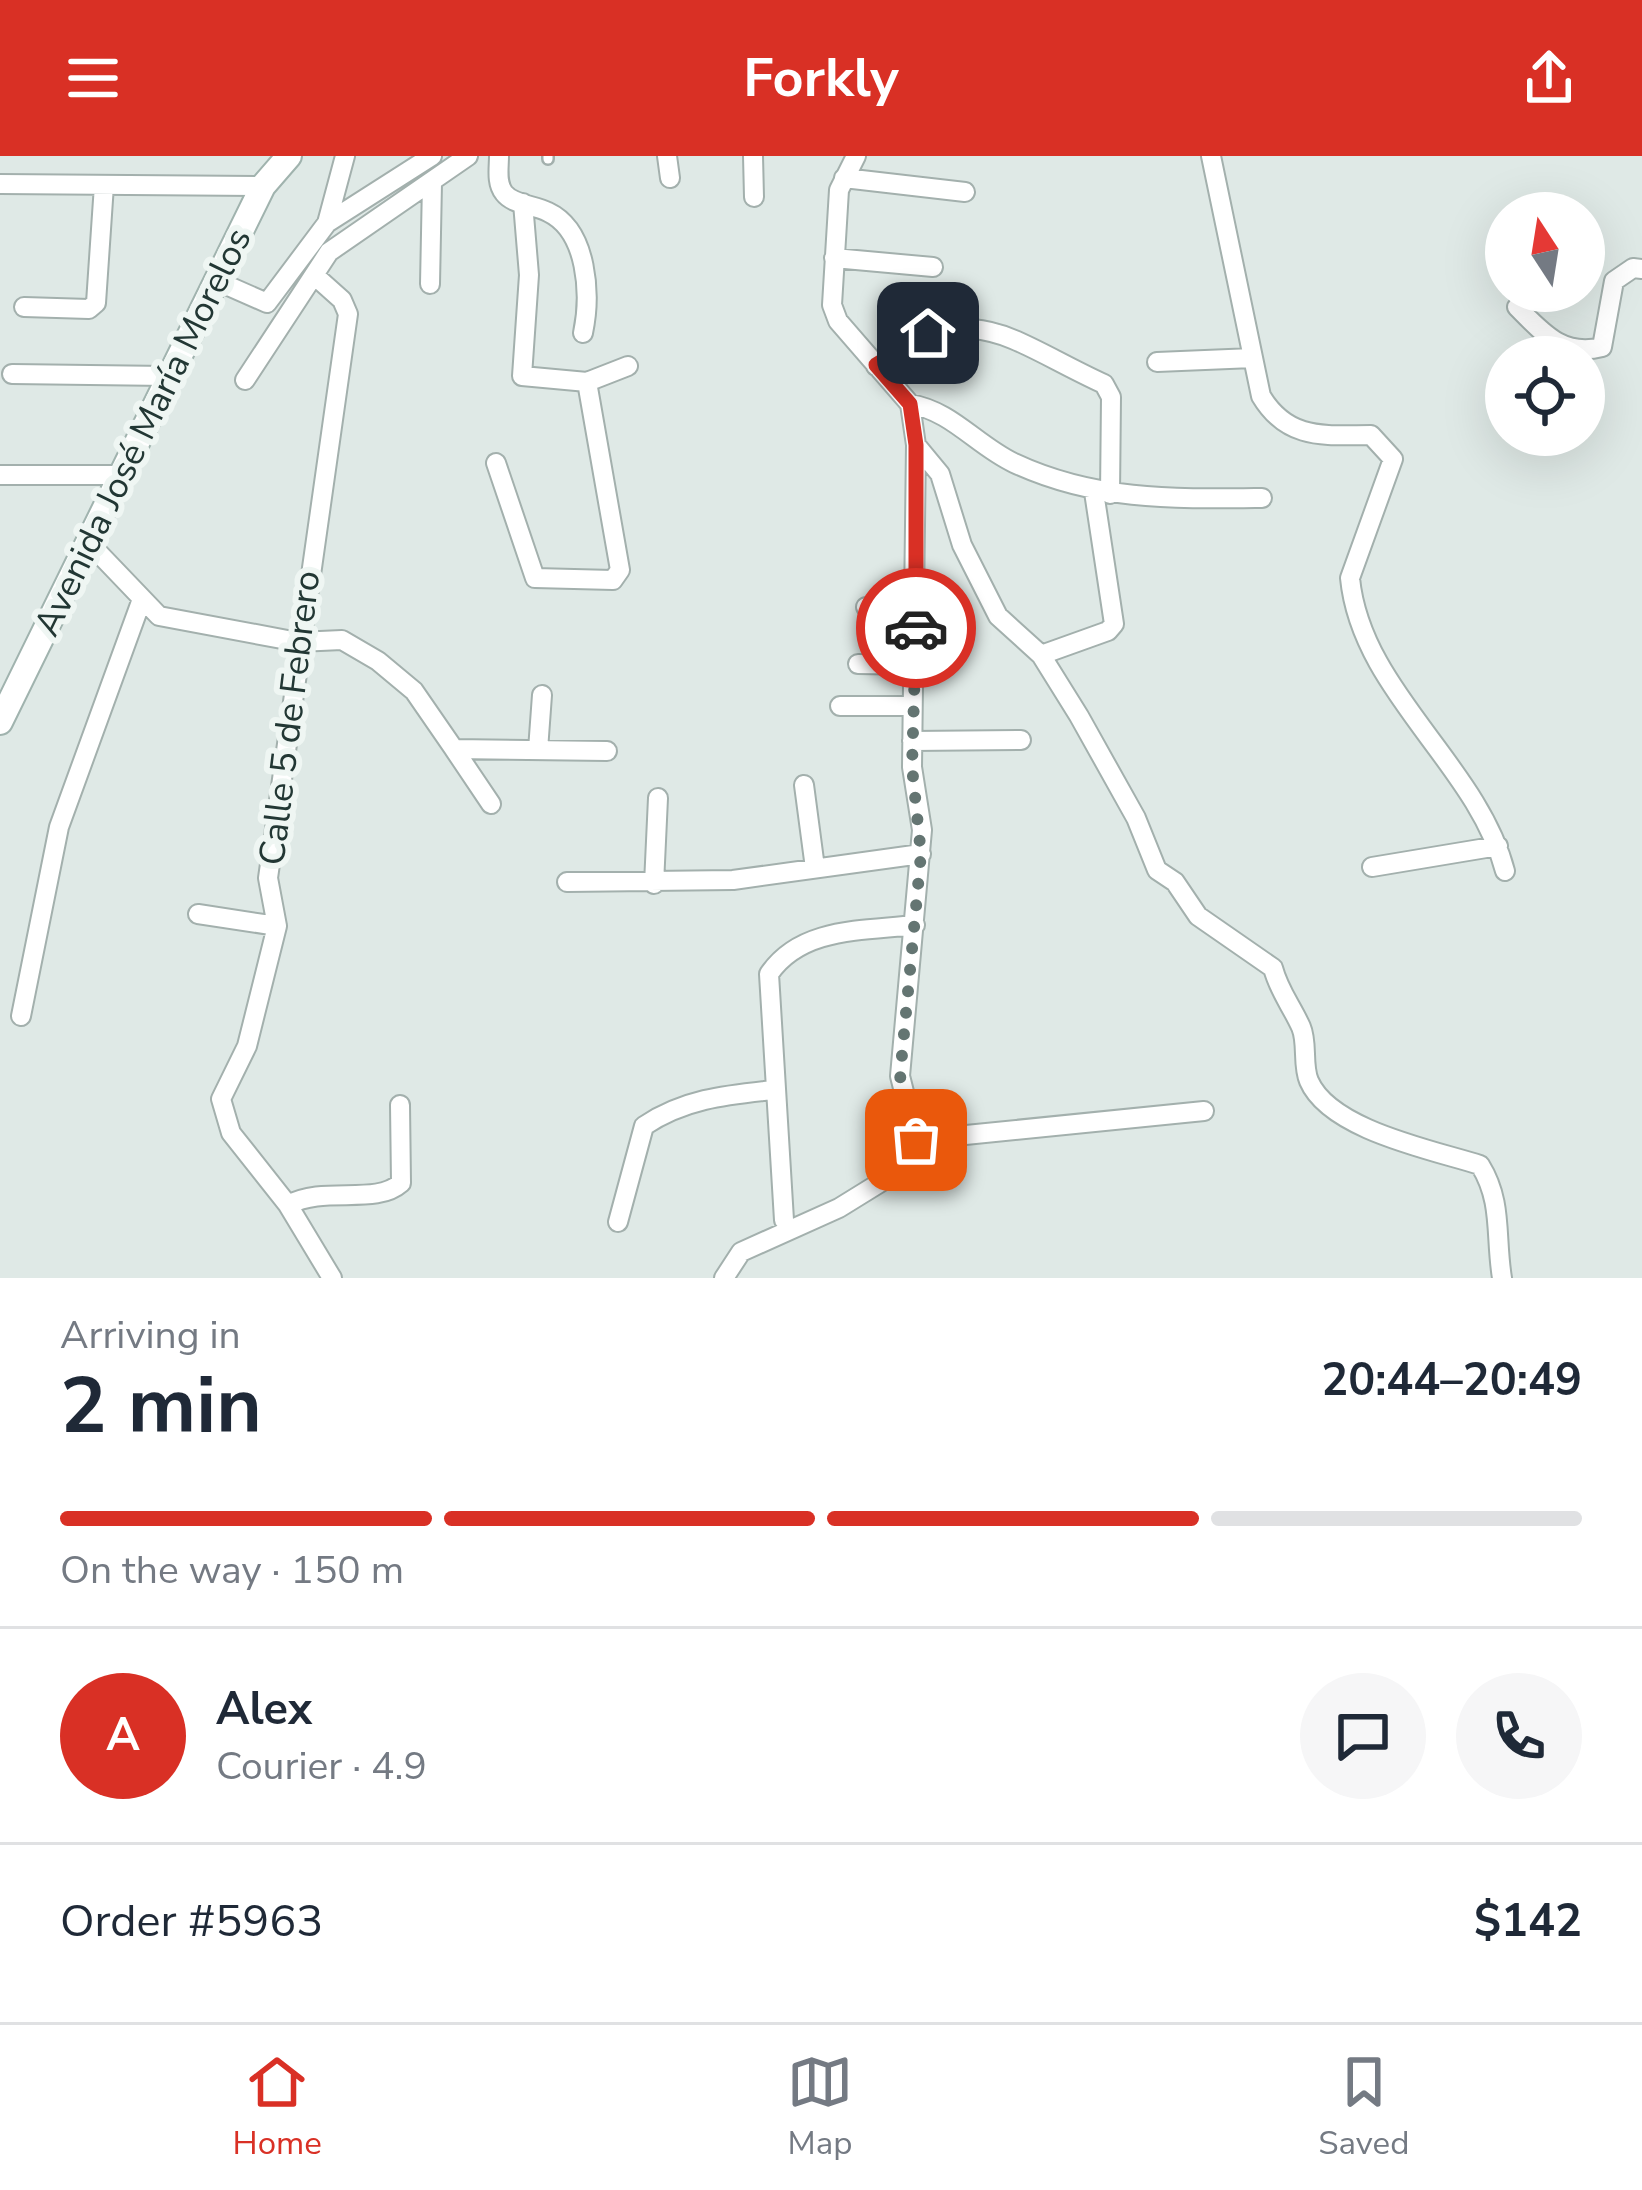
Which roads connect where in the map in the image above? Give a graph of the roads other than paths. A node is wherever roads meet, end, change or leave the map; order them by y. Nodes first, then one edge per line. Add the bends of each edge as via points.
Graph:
1 (290, 156) edge
2 (345, 156) edge
3 (432, 156) edge
4 (467, 156) edge
5 (499, 156) edge
6 (667, 156) edge
7 (754, 156) edge
8 (856, 156) edge
9 (1211, 156) edge
10 (670, 178) dead end
11 (844, 178) junction
12 (432, 183) junction
13 (0, 184) edge
14 (104, 185) junction
15 (263, 186) junction
16 (965, 192) dead end
17 (754, 197) dead end
18 (523, 202) junction
19 (328, 224) junction
20 (834, 258) junction
21 (933, 267) dead end
22 (1642, 269) edge
23 (314, 274) junction
24 (217, 281) junction
25 (430, 284) dead end
26 (24, 307) dead end
27 (1522, 312) edge
28 (583, 333) dead end
29 (1253, 358) junction
30 (1157, 362) dead end
31 (876, 365) junction
32 (628, 366) dead end
33 (12, 374) dead end
34 (166, 376) junction
35 (245, 380) dead end
36 (587, 382) junction
37 (910, 404) junction
38 (916, 445) junction
39 (496, 464) dead end
40 (0, 475) edge
41 (119, 476) junction
42 (1102, 493) junction
43 (1262, 498) dead end
44 (90, 544) junction
45 (916, 598) junction
46 (142, 599) junction
47 (866, 607) dead end
48 (298, 643) junction
49 (1041, 655) junction
50 (858, 664) dead end
51 (917, 665) junction
52 (542, 695) dead end
53 (840, 706) dead end
54 (912, 706) junction
55 (2, 718) edge
56 (1021, 740) dead end
57 (912, 741) junction
58 (454, 749) junction
59 (538, 750) junction
60 (607, 751) dead end
61 (804, 785) dead end
62 (658, 798) dead end
63 (491, 804) dead end
64 (1498, 846) junction
65 (921, 854) junction
66 (1372, 867) dead end
67 (815, 868) junction
68 (1504, 872) dead end
69 (567, 883) dead end
70 (654, 884) junction
71 (198, 914) dead end
72 (915, 925) junction
73 (277, 926) junction
74 (21, 1016) dead end
75 (773, 1090) junction
76 (400, 1106) dead end
77 (1204, 1111) dead end
78 (916, 1140) junction
79 (288, 1205) junction
80 (784, 1220) dead end
81 (618, 1222) dead end
82 (332, 1278) edge
83 (724, 1278) edge
84 (1502, 1278) edge

1 - 15 main road, Avenida José María Morelos
2 - 19 street
3 - 19 street
4 - 12 street
5 - 18 street via 505,194
6 - 10 street
7 - 17 street
8 - 11 street
9 - 29 street
11 - 16 street
11 - 20 street
12 - 23 street via 352,232
12 - 25 street
13 - 14 street
14 - 15 street
14 - 26 street via 96,304
15 - 24 main road, Avenida José María Morelos
18 - 28 street via 561,219 574,243 586,278
18 - 36 street via 529,275 522,376
19 - 24 street via 267,303
20 - 21 street
20 - 31 street via 838,321
22 - 27 street via 1614,281 1602,347 1580,352 1548,339
23 - 35 street
23 - 48 street, Calle 5 de Febrero via 348,314
24 - 34 main road, Avenida José María Morelos
29 - 30 street
29 - 64 street via 1262,396 1290,429 1371,435 1393,459 1350,578 1352,598 1390,680 1472,794
31 - 37 street
31 - 42 street via 959,324 1105,383 1111,397
32 - 36 street
33 - 34 street
34 - 41 main road, Avenida José María Morelos
36 - 39 street via 620,571 613,580 535,578
37 - 38 street
37 - 42 street via 956,421 1019,465
38 - 45 street
38 - 49 street via 940,474 962,545 998,616
40 - 41 street
41 - 44 main road, Avenida José María Morelos
42 - 43 street
42 - 49 street via 1114,624
44 - 46 street
44 - 55 main road, Avenida José María Morelos
45 - 47 street
45 - 51 street
46 - 48 street via 159,616
46 - 74 street via 58,827
48 - 58 street via 342,640 378,661 414,691
48 - 73 street, Calle 5 de Febrero via 268,878
49 - 84 street via 1136,818 1157,870 1198,916 1273,968 1302,1029 1308,1079 1320,1100 1357,1125 1480,1165 1497,1192
50 - 51 street
51 - 54 street
52 - 59 street
53 - 54 street
54 - 57 street
56 - 57 street
57 - 65 street
58 - 59 street
58 - 63 street
59 - 60 street
61 - 67 street
62 - 70 street
64 - 66 street
64 - 68 street
65 - 67 street
65 - 72 street
67 - 70 street
69 - 70 street
71 - 73 street
72 - 75 street via 820,937 784,952 769,974
72 - 78 street via 900,1076
73 - 79 street, Calle 5 de Febrero via 247,1046 221,1099 231,1133
75 - 80 street
75 - 81 street via 712,1097 644,1126
76 - 79 street via 401,1183 378,1194 308,1194
77 - 78 street
78 - 83 street via 908,1166 741,1252
79 - 82 street, Calle 5 de Febrero

